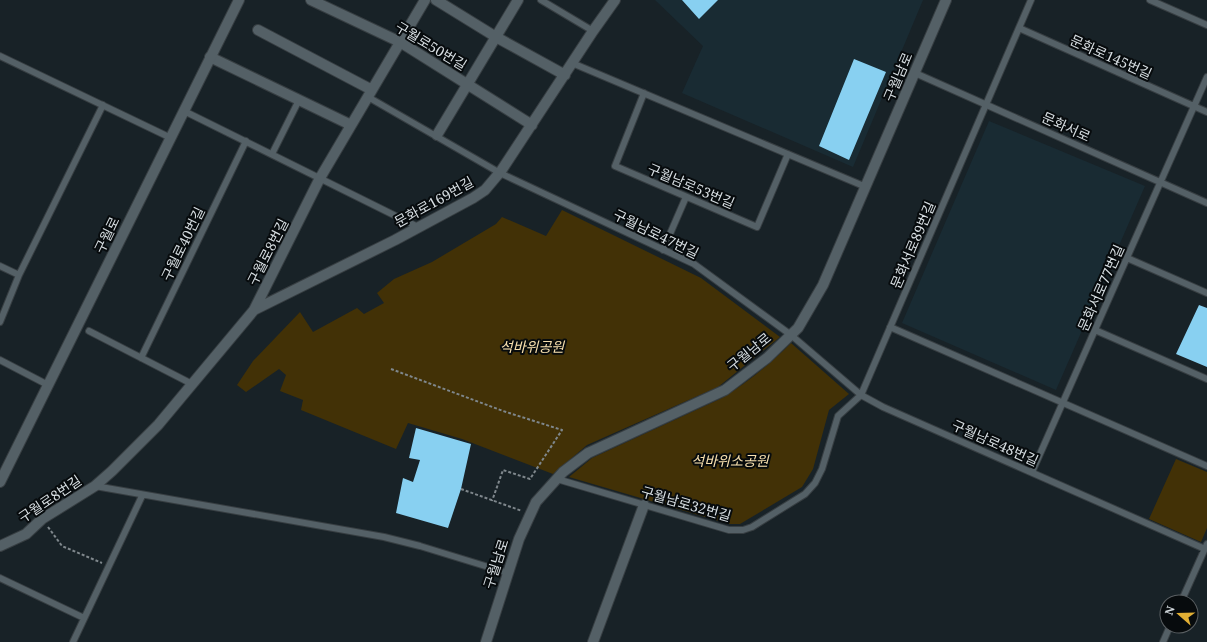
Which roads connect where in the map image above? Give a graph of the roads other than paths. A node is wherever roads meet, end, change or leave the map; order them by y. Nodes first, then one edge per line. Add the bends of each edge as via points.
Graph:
1 (239, 0) edge
2 (311, 0) edge
3 (425, 0) edge
4 (436, 0) edge
5 (518, 0) edge
6 (541, 0) edge
7 (615, 0) edge
8 (946, 0) edge
9 (1031, 0) edge
10 (1150, 0) edge
11 (1207, 25) edge
12 (1019, 28) junction
13 (258, 30) dead end
14 (593, 31) junction
15 (496, 37) junction
16 (400, 42) junction
17 (0, 56) edge
18 (210, 57) junction
19 (572, 63) junction
20 (915, 73) junction
21 (565, 75) junction
22 (1207, 77) edge
23 (468, 85) junction
24 (370, 93) junction
25 (644, 93) junction
26 (299, 100) junction
27 (102, 105) junction
28 (986, 105) junction
29 (1194, 107) junction
30 (184, 110) junction
31 (1207, 112) edge
32 (351, 125) junction
33 (532, 125) junction
34 (437, 135) junction
35 (171, 138) junction
36 (246, 142) junction
37 (272, 154) junction
38 (788, 154) junction
39 (500, 173) junction
40 (320, 178) junction
41 (1160, 182) junction
42 (866, 187) junction
43 (686, 197) junction
44 (1207, 203) edge
45 (418, 227) junction
46 (663, 250) junction
47 (1127, 258) junction
48 (0, 266) edge
49 (20, 275) junction
50 (1207, 293) edge
51 (254, 310) junction
52 (0, 322) edge
53 (890, 327) junction
54 (1095, 330) junction
55 (89, 331) dead end
56 (791, 335) junction
57 (141, 358) junction
58 (0, 360) edge
59 (1207, 379) edge
60 (192, 384) junction
61 (48, 385) junction
62 (861, 395) junction
63 (1062, 403) junction
64 (1207, 466) edge
65 (1032, 472) junction
66 (557, 478) junction
67 (0, 482) edge
68 (95, 486) junction
69 (142, 496) junction
70 (644, 505) junction
71 (0, 546) edge
72 (1206, 546) edge
73 (508, 573) junction
74 (0, 578) edge
75 (1185, 594) edge
76 (84, 618) junction
77 (73, 642) edge
78 (486, 642) edge
79 (593, 642) edge

1 - 18 street, 구월로
2 - 16 street, 구월로50번길
3 - 16 street, 구월로8번길
4 - 15 street
5 - 15 street
6 - 14 lane
7 - 14 street, 문화로169번길
8 - 20 street, 구월남로
9 - 12 lane, 문화서로89번길
10 - 11 lane
12 - 28 lane, 문화서로89번길
12 - 29 lane, 문화로145번길
13 - 24 street
14 - 19 street, 문화로169번길
15 - 21 street
15 - 23 street
16 - 23 street, 구월로50번길
16 - 24 street, 구월로8번길
17 - 27 lane
18 - 26 street
18 - 30 street, 구월로
19 - 21 street, 문화로169번길
19 - 25 lane
20 - 28 lane, 문화서로
20 - 42 street, 구월남로
21 - 33 street, 문화로169번길
22 - 29 lane
23 - 33 street, 구월로50번길
23 - 34 street
24 - 32 street, 구월로8번길
24 - 34 lane, 구월남로47번길
25 - 38 lane
25 - 43 lane, 구월남로53번길 via 615,166
26 - 32 street
26 - 37 lane
27 - 35 lane
27 - 49 lane
28 - 41 lane, 문화서로
28 - 53 lane, 문화서로89번길
29 - 31 lane, 문화로145번길
29 - 41 lane
30 - 35 street, 구월로
30 - 36 lane
32 - 40 street, 구월로8번길
33 - 39 street, 문화로169번길
34 - 39 lane, 구월남로47번길
35 - 61 street, 구월로
36 - 37 lane
36 - 57 lane, 구월로40번길
37 - 40 lane
38 - 42 lane
38 - 43 lane, 구월남로53번길 via 757,227
39 - 45 street, 문화로169번길 via 485,190 473,198
39 - 46 lane, 구월남로47번길
40 - 45 lane
40 - 51 street, 구월로8번길
41 - 44 lane, 문화서로
41 - 47 lane, 문화서로77번길
42 - 56 street, 구월남로 via 823,285 798,328
43 - 46 lane
45 - 51 street, 문화로169번길
46 - 56 lane, 구월남로47번길 via 694,264
47 - 50 lane
47 - 54 lane, 문화서로77번길
48 - 49 lane
49 - 52 lane
51 - 60 street, 구월로8번길
53 - 62 lane, 문화서로89번길
53 - 63 lane
54 - 59 lane
54 - 63 lane, 문화서로77번길
55 - 57 lane
56 - 62 lane, 구월남로48번길
56 - 66 street, 구월남로 via 767,358 725,390 588,453
57 - 60 lane
58 - 61 lane
60 - 68 street, 구월로8번길 via 158,426
61 - 67 street, 구월로
62 - 65 lane, 구월남로48번길 via 882,407
62 - 70 lane, 구월남로32번길 via 838,416 822,469 815,482 805,494 752,527 729,530
63 - 64 lane
63 - 65 lane, 문화서로77번길
65 - 72 lane, 구월남로48번길
66 - 70 lane, 구월남로32번길
66 - 73 street, 구월남로 via 536,502 519,539
68 - 69 lane, 구월로8번길
68 - 71 street, 구월로8번길 via 42,519 26,534
69 - 73 lane, 구월로8번길 via 390,538
69 - 76 lane
70 - 79 street
72 - 75 lane
73 - 78 street, 구월남로
74 - 76 lane
76 - 77 lane

